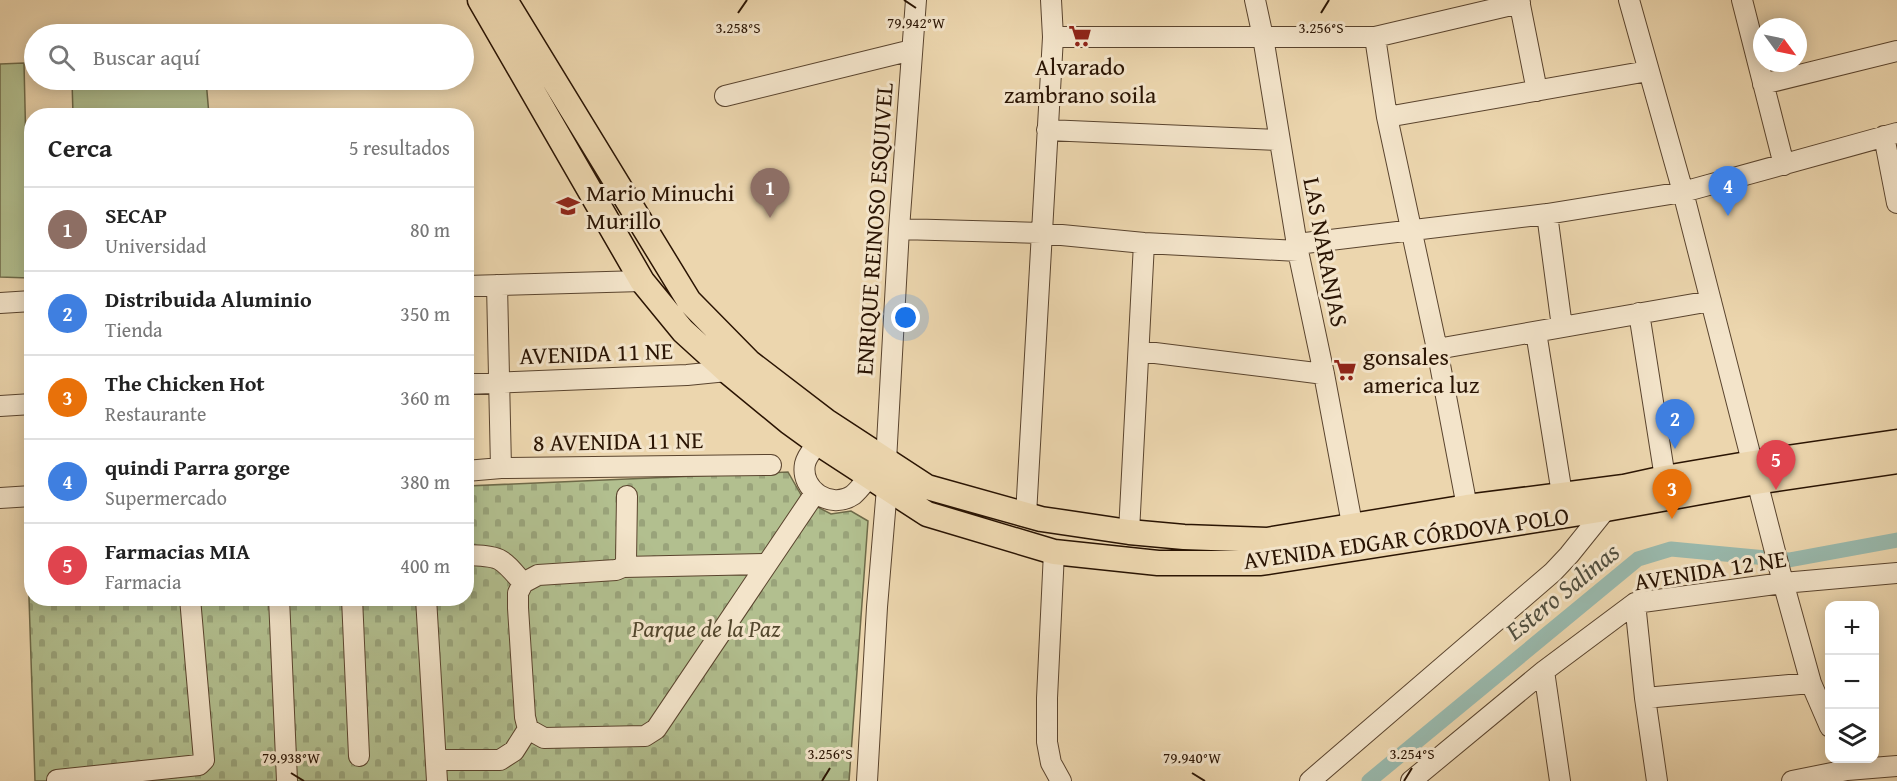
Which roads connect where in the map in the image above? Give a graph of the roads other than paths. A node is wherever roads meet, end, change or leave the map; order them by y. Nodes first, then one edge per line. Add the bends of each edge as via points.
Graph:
1 (480, 0) edge
2 (505, 0) edge
3 (916, 0) edge
4 (1051, 0) edge
5 (1255, 0) edge
6 (1629, 0) edge
7 (1742, 0) edge
8 (1520, 1) edge
9 (1053, 37) junction
10 (1263, 37) junction
11 (1374, 38) junction
12 (912, 50) junction
13 (1897, 51) edge
14 (1648, 70) junction
15 (1763, 84) junction
16 (1537, 91) junction
17 (725, 96) dead end
18 (1387, 117) junction
19 (1047, 130) junction
20 (1891, 135) edge
21 (1280, 140) junction
22 (1784, 165) junction
23 (1683, 192) junction
24 (1897, 202) edge
25 (1547, 214) junction
26 (898, 229) junction
27 (1411, 229) junction
28 (1041, 233) junction
29 (1144, 243) junction
30 (1297, 247) junction
31 (642, 281) junction
32 (497, 285) junction
33 (474, 286) edge
34 (1711, 301) junction
35 (24, 302) edge
36 (0, 303) edge
37 (1639, 313) junction
38 (1562, 327) junction
39 (1536, 332) junction
40 (1437, 349) junction
41 (1139, 351) junction
42 (727, 370) junction
43 (1324, 374) junction
44 (500, 383) junction
45 (474, 384) edge
46 (24, 404) edge
47 (0, 406) edge
48 (1897, 442) edge
49 (818, 443) junction
50 (1897, 461) edge
51 (771, 465) dead end
52 (501, 468) junction
53 (474, 470) edge
54 (1755, 473) junction
55 (880, 475) junction
56 (1665, 478) junction
57 (1624, 488) junction
58 (815, 493) junction
59 (1562, 494) junction
60 (24, 496) edge
61 (627, 496) dead end
62 (0, 498) edge
63 (1467, 507) junction
64 (1606, 509) junction
65 (1026, 515) junction
66 (1129, 532) junction
67 (1354, 537) junction
68 (1054, 552) junction
69 (474, 555) edge
70 (767, 564) junction
71 (623, 567) junction
72 (1897, 573) edge
73 (1782, 577) junction
74 (524, 583) junction
75 (1635, 603) junction
76 (191, 606) edge
77 (279, 606) edge
78 (352, 606) edge
79 (426, 606) edge
80 (1544, 671) junction
81 (1811, 683) junction
82 (1645, 698) junction
83 (1825, 715) edge
84 (528, 729) junction
85 (359, 756) dead end
86 (436, 760) junction
87 (1897, 766) edge
88 (1846, 770) edge
89 (57, 780) edge
90 (287, 781) edge
91 (437, 781) edge
92 (867, 781) edge
93 (1061, 781) edge
94 (1310, 781) edge
95 (1412, 781) edge
96 (1560, 781) edge
97 (1657, 781) edge
98 (1792, 781) edge

1 - 31 main road, AVENIDA EDGAR CÓRDOVA POLO
2 - 55 main road, AVENIDA EDGAR CÓRDOVA POLO via 689,301 749,362 826,421
3 - 12 street, ENRIQUE REINOSO ESQUIVEL
4 - 9 street
5 - 10 street, LAS NARANJAS
6 - 14 street
7 - 15 street
8 - 11 street
8 - 16 street
9 - 10 street
9 - 19 street
10 - 11 street
10 - 21 street, LAS NARANJAS
11 - 18 street
12 - 17 street
12 - 26 street, ENRIQUE REINOSO ESQUIVEL
13 - 15 street
14 - 16 street
14 - 23 street
15 - 22 street
16 - 18 street
18 - 27 street
19 - 21 street
19 - 28 street
20 - 22 street
20 - 24 street
21 - 30 street, LAS NARANJAS
22 - 23 street
23 - 25 street
23 - 34 street
25 - 27 street
25 - 38 street
26 - 28 street
26 - 55 street, ENRIQUE REINOSO ESQUIVEL
27 - 30 street
27 - 40 street
28 - 29 street
28 - 65 street
29 - 30 street
29 - 41 street
30 - 43 street, LAS NARANJAS
31 - 32 street
31 - 42 main road, AVENIDA EDGAR CÓRDOVA POLO via 683,330
32 - 33 street
32 - 44 street
34 - 37 street
34 - 54 street
35 - 36 street
37 - 38 street
37 - 56 street
38 - 39 street
39 - 40 street
39 - 59 street
40 - 63 street
41 - 43 street
41 - 66 street
42 - 44 street, AVENIDA 11 NE
42 - 49 main road, AVENIDA EDGAR CÓRDOVA POLO
43 - 67 street, LAS NARANJAS
44 - 45 street, AVENIDA 11 NE
44 - 52 street
46 - 47 street
48 - 54 main road, AVENIDA EDGAR CÓRDOVA POLO
49 - 55 main road, AVENIDA EDGAR CÓRDOVA POLO
49 - 58 street via 809,454 805,470
50 - 54 main road, AVENIDA EDGAR CÓRDOVA POLO
51 - 52 street, 8 AVENIDA 11 NE
52 - 53 street, 8 AVENIDA 11 NE
54 - 56 main road, AVENIDA EDGAR CÓRDOVA POLO
54 - 64 main road, AVENIDA EDGAR CÓRDOVA POLO
54 - 73 street
55 - 58 street via 843,499 833,500
55 - 65 main road, AVENIDA EDGAR CÓRDOVA POLO
55 - 68 main road, AVENIDA EDGAR CÓRDOVA POLO via 927,514
55 - 92 street, ENRIQUE REINOSO ESQUIVEL
56 - 57 main road, AVENIDA EDGAR CÓRDOVA POLO
57 - 59 main road, AVENIDA EDGAR CÓRDOVA POLO
57 - 64 street
58 - 70 street
59 - 63 main road, AVENIDA EDGAR CÓRDOVA POLO
60 - 62 street
61 - 71 street
63 - 67 main road, AVENIDA EDGAR CÓRDOVA POLO
64 - 67 main road, AVENIDA EDGAR CÓRDOVA POLO
64 - 94 street via 1553,572
65 - 66 main road, AVENIDA EDGAR CÓRDOVA POLO
66 - 67 main road, AVENIDA EDGAR CÓRDOVA POLO via 1267,540
67 - 68 main road, AVENIDA EDGAR CÓRDOVA POLO via 1261,563 1158,563
68 - 93 street via 1047,742
69 - 74 street via 500,558
70 - 71 street
70 - 84 street via 651,733 544,738
71 - 74 street via 538,575
72 - 73 street, AVENIDA 12 NE
73 - 75 street, AVENIDA 12 NE
73 - 81 street
74 - 84 street via 518,593 518,608
75 - 80 street, AVENIDA 12 NE
75 - 82 street
76 - 89 street via 204,760 199,765
77 - 90 street
78 - 85 street
79 - 86 street
80 - 95 street, AVENIDA 12 NE
80 - 96 street
81 - 82 street
81 - 83 street
82 - 97 street
84 - 86 street via 514,751 500,760
86 - 91 street
87 - 88 street
88 - 98 street

